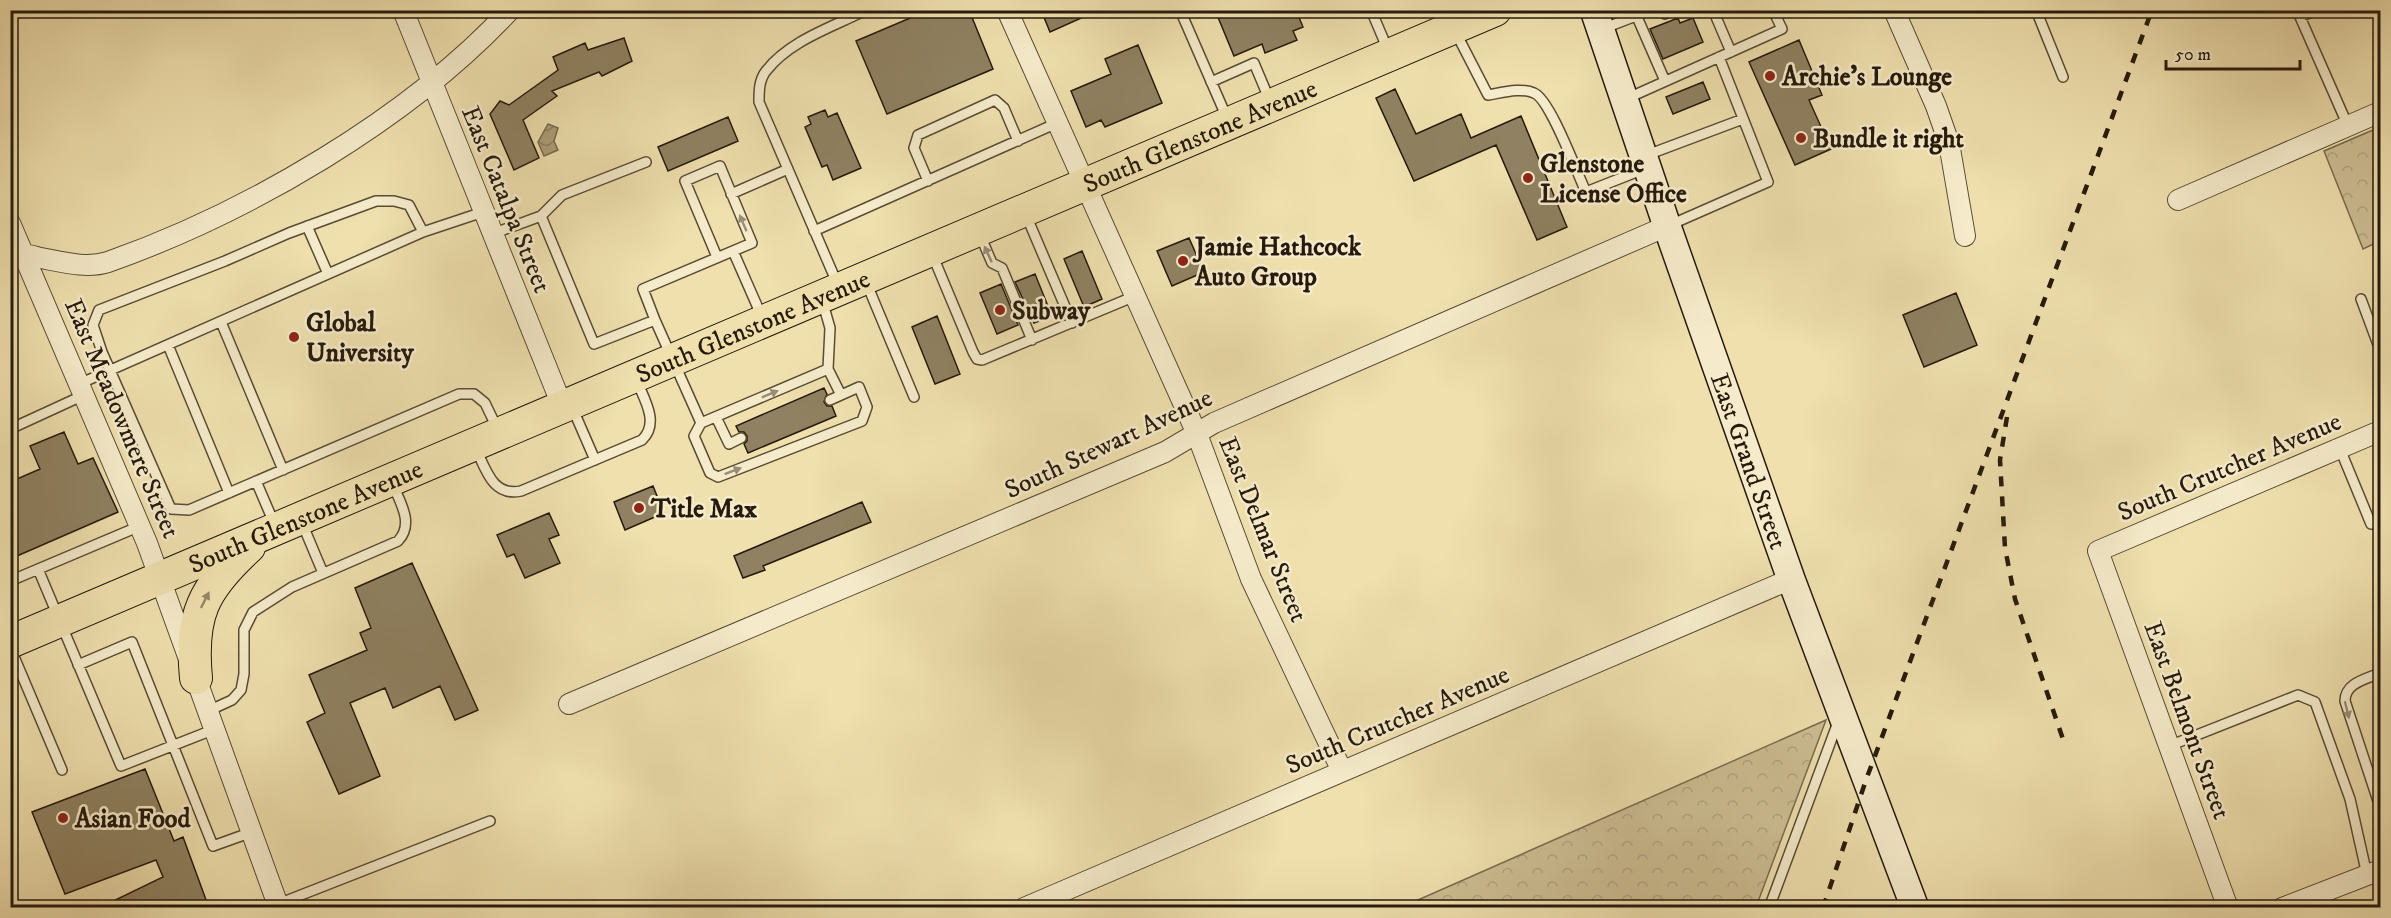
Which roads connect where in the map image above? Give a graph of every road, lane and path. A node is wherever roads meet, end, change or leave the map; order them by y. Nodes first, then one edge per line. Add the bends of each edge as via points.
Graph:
1 (403, 10) edge
2 (510, 10) edge
3 (866, 10) edge
4 (1007, 10) edge
5 (1180, 10) edge
6 (1371, 10) edge
7 (1495, 10) edge
8 (1713, 10) edge
9 (1773, 10) edge
10 (1894, 10) edge
11 (2036, 10) edge
12 (2316, 10) edge
13 (2299, 14) edge
14 (1638, 15) edge
15 (1598, 20) edge
16 (1453, 28) junction
17 (1731, 52) junction
18 (1391, 55) junction
19 (1719, 57) junction
20 (2063, 77) dead end
21 (1665, 81) junction
22 (1211, 82) junction
23 (431, 84) junction
24 (1625, 99) junction
25 (1272, 106) junction
26 (2380, 112) edge
27 (1743, 119) junction
28 (1057, 123) junction
29 (1229, 124) junction
30 (2348, 126) junction
31 (1018, 141) junction
32 (646, 162) dead end
33 (1646, 162) junction
34 (788, 169) junction
35 (928, 181) junction
36 (1086, 185) junction
37 (731, 194) junction
38 (2178, 200) dead end
39 (483, 212) junction
40 (1024, 212) junction
41 (541, 216) junction
42 (10, 223) edge
43 (307, 226) junction
44 (1667, 226) junction
45 (814, 231) junction
46 (978, 231) junction
47 (423, 232) junction
48 (492, 234) junction
49 (1965, 236) dead end
50 (733, 251) junction
51 (931, 251) junction
52 (17, 257) edge
53 (717, 257) junction
54 (328, 274) junction
55 (842, 289) junction
56 (1136, 296) junction
57 (2361, 299) dead end
58 (655, 320) junction
59 (221, 322) junction
60 (764, 322) junction
61 (1072, 323) junction
62 (1032, 340) junction
63 (168, 345) junction
64 (2380, 350) edge
65 (674, 361) junction
66 (828, 369) junction
67 (110, 371) junction
68 (635, 377) junction
69 (82, 389) junction
70 (841, 395) junction
71 (914, 397) dead end
72 (830, 400) dead end
73 (567, 406) junction
74 (716, 417) junction
75 (701, 423) junction
76 (10, 429) edge
77 (2380, 431) edge
78 (1197, 434) junction
79 (741, 438) dead end
80 (487, 440) junction
81 (2340, 448) junction
82 (596, 460) junction
83 (283, 470) junction
84 (391, 481) junction
85 (256, 482) junction
86 (229, 493) junction
87 (2371, 524) dead end
88 (140, 526) junction
89 (279, 529) junction
90 (2098, 551) joint
91 (38, 569) junction
92 (323, 573) junction
93 (161, 579) junction
94 (1791, 579) junction
95 (10, 581) edge
96 (60, 621) junction
97 (10, 642) edge
98 (10, 647) edge
99 (78, 664) junction
100 (2380, 673) edge
101 (196, 678) junction
102 (569, 704) dead end
103 (208, 711) junction
104 (1841, 714) junction
105 (215, 729) junction
106 (174, 745) junction
107 (2169, 746) junction
108 (62, 770) dead end
109 (1342, 771) junction
110 (2380, 807) edge
111 (490, 821) dead end
112 (253, 832) junction
113 (2374, 873) edge
114 (278, 906) edge
115 (1024, 908) edge
116 (1769, 908) edge
117 (1915, 908) edge
118 (2228, 908) edge
119 (2282, 908) edge

1 - 23 street, East Catalpa Street
2 - 23 street via 484,39
3 - 34 lane via 791,47 765,72 759,86 759,102
4 - 28 street, East Delmar Street
5 - 22 lane
6 - 18 lane
7 - 16 main road, South Glenstone Avenue
8 - 17 lane
9 - 17 lane via 1782,29
10 - 49 street via 1949,143
11 - 20 lane
12 - 13 lane
13 - 30 lane
14 - 15 lane
14 - 21 lane
15 - 24 main road, East Grand Street
16 - 18 main road, South Glenstone Avenue
16 - 33 lane via 1488,94 1519,90 1535,93 1546,104 1586,192
17 - 19 lane
18 - 25 main road, South Glenstone Avenue
19 - 21 lane
19 - 27 lane
21 - 24 lane
22 - 25 lane via 1254,63
22 - 29 lane
23 - 39 street, East Catalpa Street
23 - 52 street via 297,173 221,215 171,237 96,265
24 - 33 main road, East Grand Street
25 - 29 main road, South Glenstone Avenue
26 - 30 street
27 - 33 lane
27 - 44 lane via 1768,182
28 - 31 lane
28 - 36 street, East Delmar Street
29 - 36 main road, South Glenstone Avenue
30 - 38 street
31 - 35 lane
31 - 35 lane via 1004,108 995,100 918,135 914,148
32 - 41 lane via 562,195
33 - 44 main road, East Grand Street
34 - 37 lane
34 - 45 lane
35 - 45 lane
36 - 40 main road, South Glenstone Avenue
36 - 56 street, East Delmar Street
50 -> 37 lane via 752,243
37 - 53 lane via 720,166 685,181
39 - 47 lane
39 - 48 street, East Catalpa Street
40 - 46 main road, South Glenstone Avenue
40 - 61 lane
41 - 48 lane
41 - 58 lane via 594,344
42 - 52 street, East Meadowmere Street
43 - 47 lane via 376,201 394,201 409,206
43 - 54 lane
43 - 67 lane via 99,310 93,325
44 - 78 street, South Stewart Avenue via 1214,423
44 - 94 main road, East Grand Street
45 - 55 lane
46 - 51 main road, South Glenstone Avenue
62 -> 46 lane via 1002,268 992,263
47 - 54 lane
48 - 73 street, East Catalpa Street
50 - 53 lane
50 - 60 lane
51 - 55 main road, South Glenstone Avenue
51 - 62 lane via 977,359 990,359
52 - 69 street, East Meadowmere Street
53 - 58 lane via 643,289
54 - 59 lane
55 - 60 main road, South Glenstone Avenue
55 - 66 lane via 830,328
55 - 71 lane
56 - 61 lane
56 - 78 street, East Delmar Street
57 - 64 lane
58 - 65 lane
59 - 63 lane
59 - 83 lane
60 - 65 main road, South Glenstone Avenue
61 - 62 lane
63 - 67 lane
63 - 86 lane
65 - 68 main road, South Glenstone Avenue
65 - 75 lane
66 - 70 lane
74 -> 66 lane
67 - 69 lane
67 - 86 lane via 171,509 189,510
68 - 73 main road, South Glenstone Avenue
68 - 82 lane via 649,411 650,432 642,440
69 - 76 lane
69 - 88 street, East Meadowmere Street
70 - 72 lane
75 -> 70 lane via 694,436 710,473 718,477 862,421 867,406 859,387
73 - 80 main road, South Glenstone Avenue
73 - 82 lane
74 - 75 lane
74 - 79 lane via 729,444
77 - 81 street, South Crutcher Avenue
78 - 102 street, South Stewart Avenue via 1165,452
78 - 109 street, East Delmar Street via 1251,579
80 - 82 lane via 490,478 510,493
80 - 83 lane via 485,403 474,394 459,394
80 - 84 main road, South Glenstone Avenue
81 - 87 lane
81 - 90 street, South Crutcher Avenue
83 - 85 lane
84 - 89 main road, South Glenstone Avenue
84 - 92 lane via 405,514 404,535
85 - 86 lane
85 - 89 lane
88 - 91 lane
88 - 93 street, East Meadowmere Street
89 - 92 lane
89 - 93 main road, South Glenstone Avenue
101 -> 89 main road via 195,632 204,601 220,578
90 - 107 street, East Belmont Street
91 - 95 lane
91 - 96 lane
92 - 103 lane via 253,612 244,630 241,690 232,700
93 - 96 main road, South Glenstone Avenue
93 - 101 street, East Meadowmere Street
94 - 104 main road, East Grand Street
94 - 109 street, South Crutcher Avenue
96 - 97 main road, South Glenstone Avenue
96 - 99 lane
98 - 108 lane
99 - 106 lane via 121,766
99 - 106 lane via 132,642
100 -> 110 lane via 2352,685 2345,700
101 - 103 street, East Meadowmere Street
103 - 105 street, East Meadowmere Street
104 - 116 lane
104 - 117 main road, East Grand Street
105 - 106 lane
105 - 112 street, East Meadowmere Street
106 - 112 lane via 213,846
107 - 113 lane via 2298,695 2314,702
107 - 118 street, East Belmont Street
109 - 115 street, South Crutcher Avenue
111 - 114 lane
112 - 114 street, East Meadowmere Street
113 - 119 street

